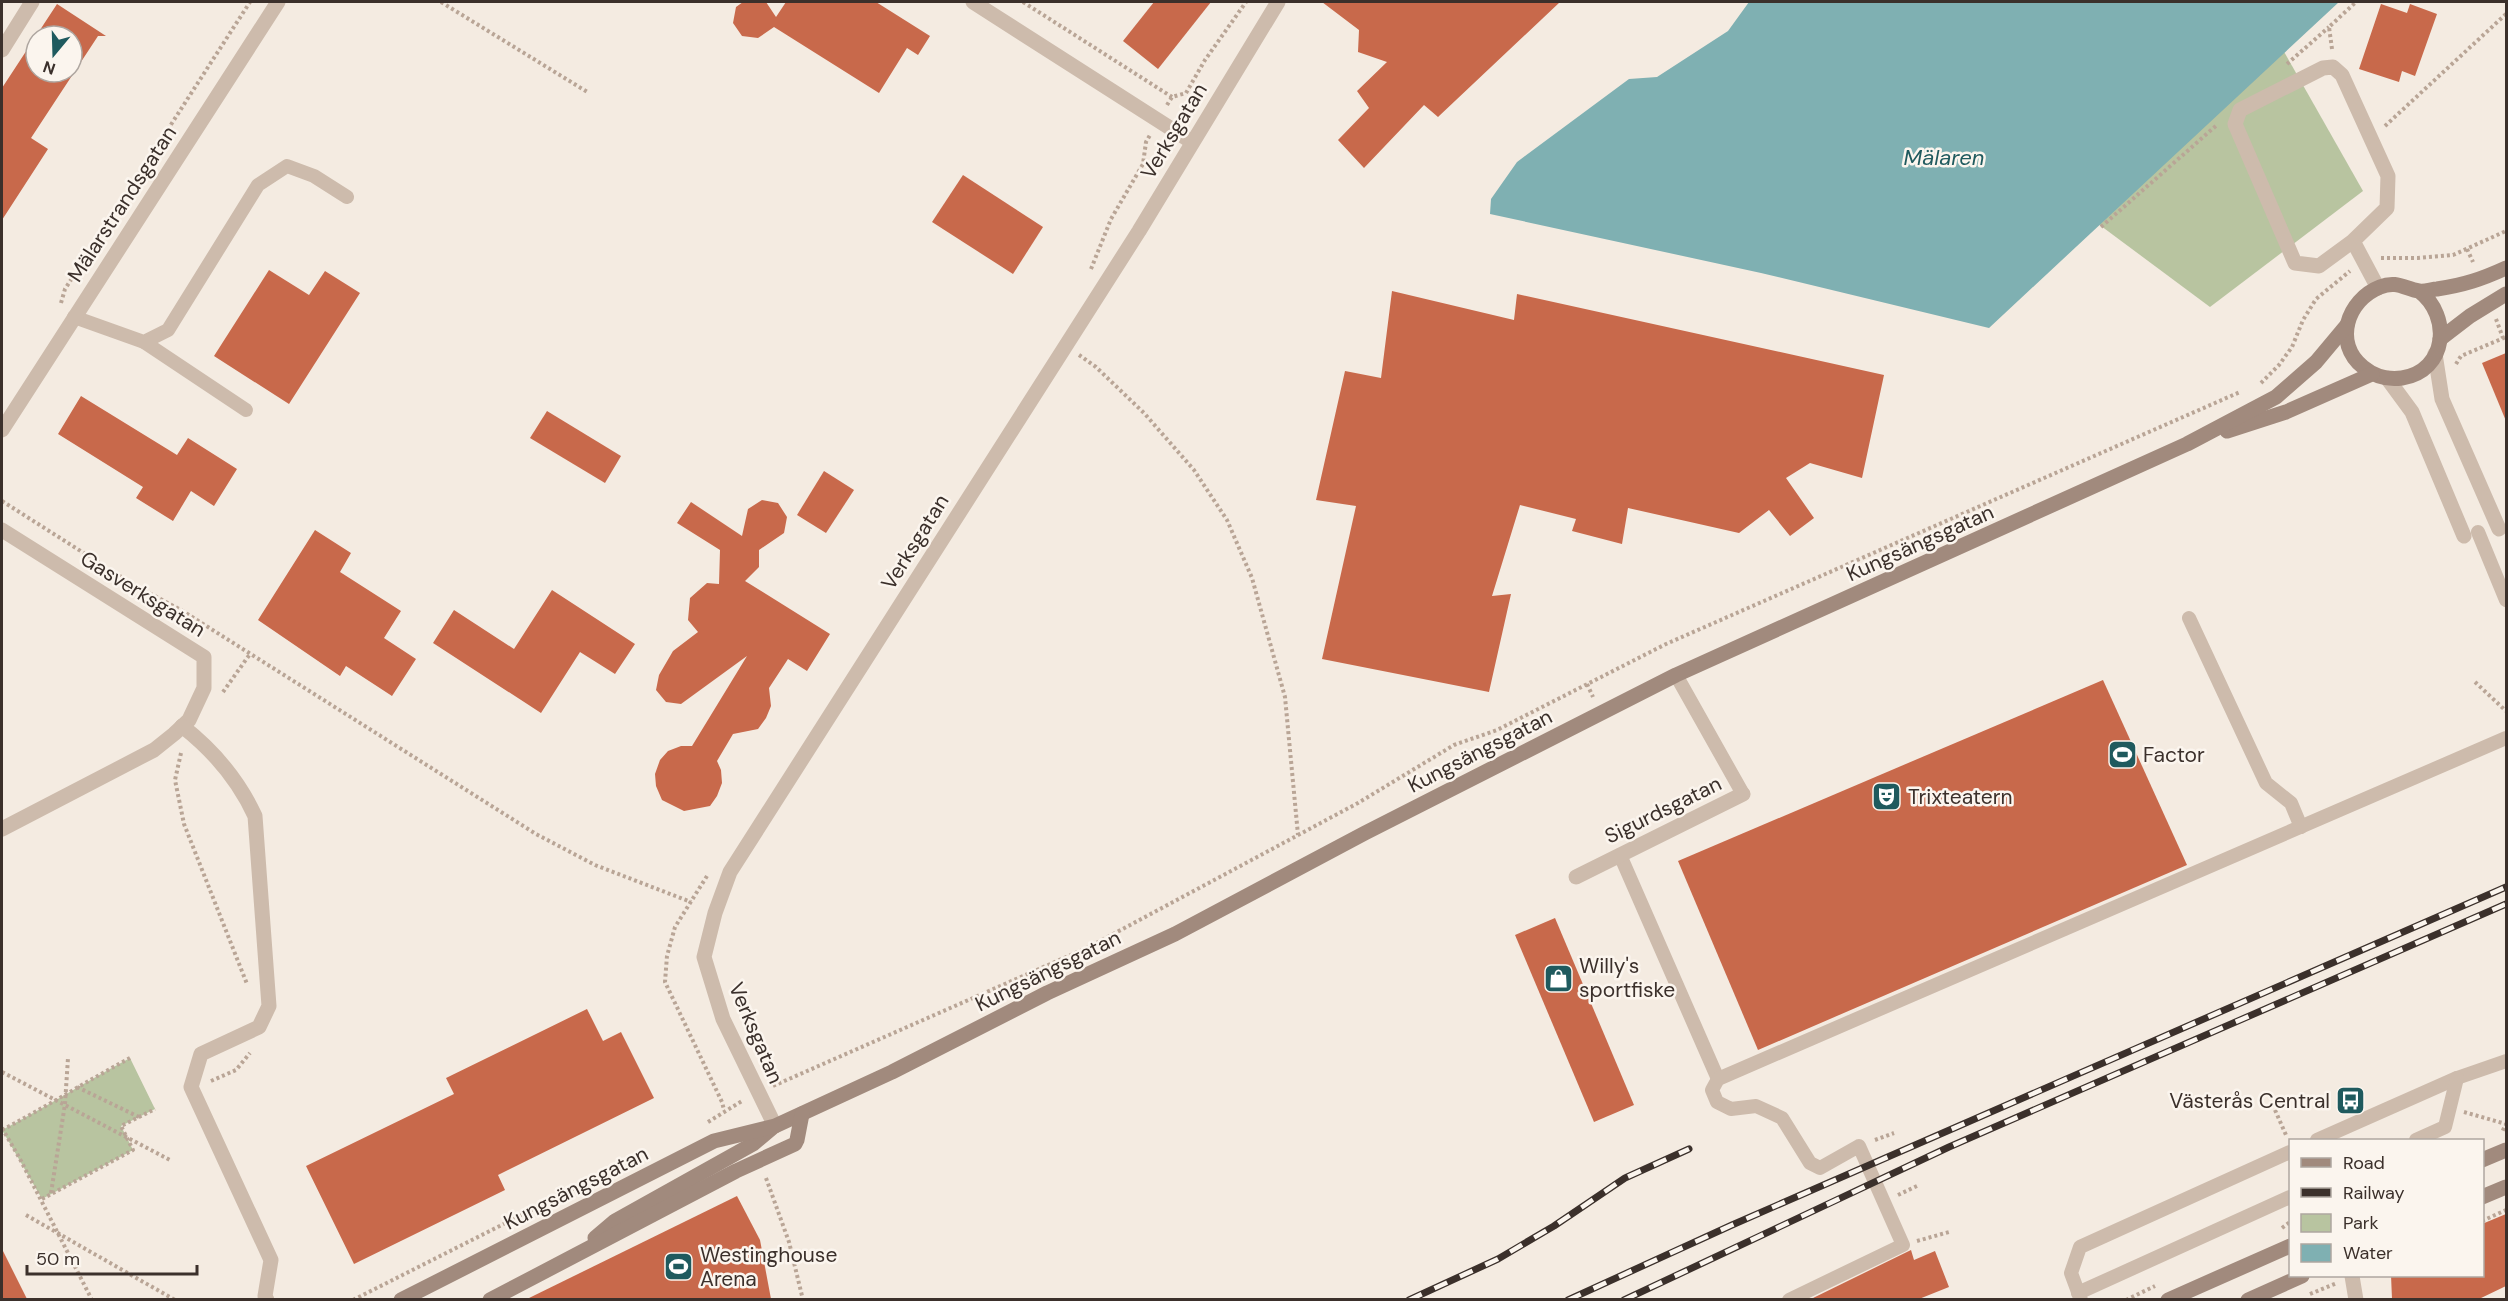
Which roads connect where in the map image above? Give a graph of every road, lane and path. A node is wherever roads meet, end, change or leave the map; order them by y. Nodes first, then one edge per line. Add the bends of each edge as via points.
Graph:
1 (32, 2) edge
2 (250, 2) edge
3 (278, 2) edge
4 (441, 2) edge
5 (974, 2) edge
6 (1023, 2) edge
7 (1246, 2) edge
8 (1278, 2) edge
9 (2356, 2) edge
10 (2506, 14) edge
11 (2, 50) edge
12 (2333, 67) junction
13 (590, 93) dead end
14 (1172, 97) junction
15 (1158, 120) junction
16 (2371, 139) junction
17 (1192, 142) junction
18 (346, 197) dead end
19 (1111, 219) dead end
20 (2353, 241) junction
21 (2506, 268) edge
22 (2378, 288) junction
23 (2419, 291) junction
24 (2506, 294) edge
25 (59, 309) dead end
26 (74, 317) junction
27 (2347, 325) junction
28 (2505, 338) edge
29 (2440, 339) junction
30 (144, 342) junction
31 (1065, 345) junction
32 (2292, 347) dead end
33 (2435, 354) junction
34 (2454, 369) dead end
35 (2379, 376) junction
36 (2259, 384) dead end
37 (2248, 389) dead end
38 (246, 410) dead end
39 (2, 430) edge
40 (2187, 444) junction
41 (2, 501) edge
42 (2499, 529) dead end
43 (2, 530) edge
44 (2471, 534) joint
45 (2506, 600) edge
46 (2188, 618) dead end
47 (250, 654) junction
48 (1676, 675) junction
49 (2475, 682) dead end
50 (218, 699) dead end
51 (2506, 711) edge
52 (187, 731) junction
53 (2506, 738) edge
54 (1743, 794) joint
55 (2301, 827) junction
56 (2, 829) edge
57 (1298, 835) junction
58 (1620, 855) junction
59 (1576, 877) dead end
60 (251, 993) dead end
61 (256, 1028) junction
62 (68, 1058) dead end
63 (130, 1058) dead end
64 (2506, 1061) edge
65 (2, 1072) edge
66 (798, 1075) dead end
67 (1718, 1078) junction
68 (2457, 1078) junction
69 (76, 1087) junction
70 (192, 1089) junction
71 (65, 1094) junction
72 (57, 1101) junction
73 (64, 1104) junction
74 (155, 1109) dead end
75 (2275, 1110) dead end
76 (802, 1114) junction
77 (139, 1117) junction
78 (700, 1125) dead end
79 (775, 1126) junction
80 (2, 1129) edge
81 (127, 1137) junction
82 (2319, 1139) edge
83 (2418, 1139) edge
84 (2289, 1142) edge
85 (2506, 1150) edge
86 (2289, 1152) edge
87 (2484, 1159) edge
88 (170, 1160) dead end
89 (759, 1160) junction
90 (584, 1184) dead end
91 (2506, 1186) edge
92 (51, 1194) junction
93 (2484, 1196) edge
94 (2289, 1197) edge
95 (42, 1199) junction
96 (2506, 1210) edge
97 (26, 1215) dead end
98 (2484, 1220) edge
99 (58, 1232) junction
100 (1948, 1232) dead end
101 (1903, 1245) junction
102 (2289, 1246) edge
103 (575, 1256) junction
104 (2297, 1277) edge
105 (2346, 1279) edge
106 (2080, 1296) edge
107 (2307, 1296) dead end
108 (92, 1299) edge
109 (175, 1299) edge
110 (267, 1299) edge
111 (353, 1299) edge
112 (401, 1299) edge
113 (490, 1299) edge
114 (803, 1299) edge
115 (1789, 1299) edge
116 (2168, 1299) edge
117 (2247, 1299) edge
118 (2356, 1299) edge

1 - 11 street
2 - 25 path via 65,289
3 - 26 street, Mälarstrandsgatan
4 - 13 path
5 - 15 street
6 - 14 path
7 - 14 path via 1186,93
8 - 17 street, Verksgatan
9 - 12 path via 2330,27
10 - 16 path
12 - 16 street via 2342,75
12 - 20 street via 2323,68 2240,110 2235,124 2295,263 2319,266
14 - 15 path
15 - 17 street
15 - 19 path via 1146,142 1143,164
16 - 20 street via 2388,176 2387,207
17 - 31 street, Verksgatan
18 - 30 lane via 314,176 287,166 258,185 168,330
20 - 22 street
21 - 23 main road via 2475,282
22 - 23 main road via 2402,285
22 - 27 main road via 2361,297
23 - 29 main road via 2436,309
24 - 29 main road
26 - 30 lane
26 - 39 street, Mälarstrandsgatan
27 - 35 main road via 2347,342 2354,356
27 - 40 main road, Kungsängsgatan via 2316,362 2276,398
28 - 34 path via 2461,356
29 - 33 main road
30 - 38 lane
31 - 57 path via 1096,367 1144,413 1194,470 1227,520 1252,578 1286,697
31 - 79 street, Verksgatan via 730,872 704,957 723,1019
32 - 36 path
33 - 35 main road via 2425,368 2411,375
33 - 42 street via 2442,399
35 - 40 main road, Kungsängsgatan
35 - 44 street via 2412,412
37 - 57 path via 1666,644 1497,730 1454,745
40 - 48 main road, Kungsängsgatan
41 - 47 path
43 - 52 street, Gasverksgatan via 204,657 204,688
44 - 45 lane
46 - 55 lane via 2266,783 2291,803
47 - 50 path
47 - 78 path via 536,834 595,865 691,902 670,940 665,981 724,1110
48 - 54 lane, Sigurdsgatan
48 - 76 main road, Kungsängsgatan via 1175,934
49 - 51 path
52 - 56 street, Gasverksgatan
52 - 60 path via 175,780 184,824
52 - 61 street via 212,751 244,792 255,816 269,1006
53 - 55 lane
54 - 58 street, Sigurdsgatan
55 - 67 lane
57 - 66 path via 1089,947
58 - 59 street, Sigurdsgatan
58 - 67 lane
61 - 70 street via 201,1054
61 - 70 path via 257,1044 236,1070
62 - 71 path
63 - 69 path
64 - 68 lane
65 - 72 path
67 - 101 lane via 1712,1090 1717,1102 1731,1109 1756,1106 1782,1118 1810,1163 1820,1168 1859,1146
68 - 82 lane
68 - 83 lane via 2445,1127
69 - 71 path
69 - 77 path
70 - 110 street via 271,1260
71 - 72 path
71 - 73 path
72 - 73 path
72 - 80 path
73 - 81 path
73 - 92 path
74 - 77 path
75 - 84 path
76 - 79 main road, Kungsängsgatan
76 - 89 main road, Kungsängsgatan via 796,1143
77 - 81 path via 121,1126
79 - 103 main road, Kungsängsgatan via 753,1144 615,1221
79 - 112 main road, Kungsängsgatan via 714,1141
80 - 95 path
81 - 88 path
81 - 92 path via 134,1150
85 - 87 main road
86 - 106 lane via 2080,1247 2071,1273
89 - 103 main road, Kungsängsgatan
89 - 114 path via 789,1242
90 - 111 path
91 - 93 main road
92 - 95 path
94 - 106 lane
95 - 99 path
96 - 98 path
97 - 99 path
99 - 108 path
99 - 109 path
100 - 101 path
101 - 115 lane
102 - 116 main road
103 - 113 main road, Kungsängsgatan
104 - 117 main road
105 - 107 path
105 - 118 street

